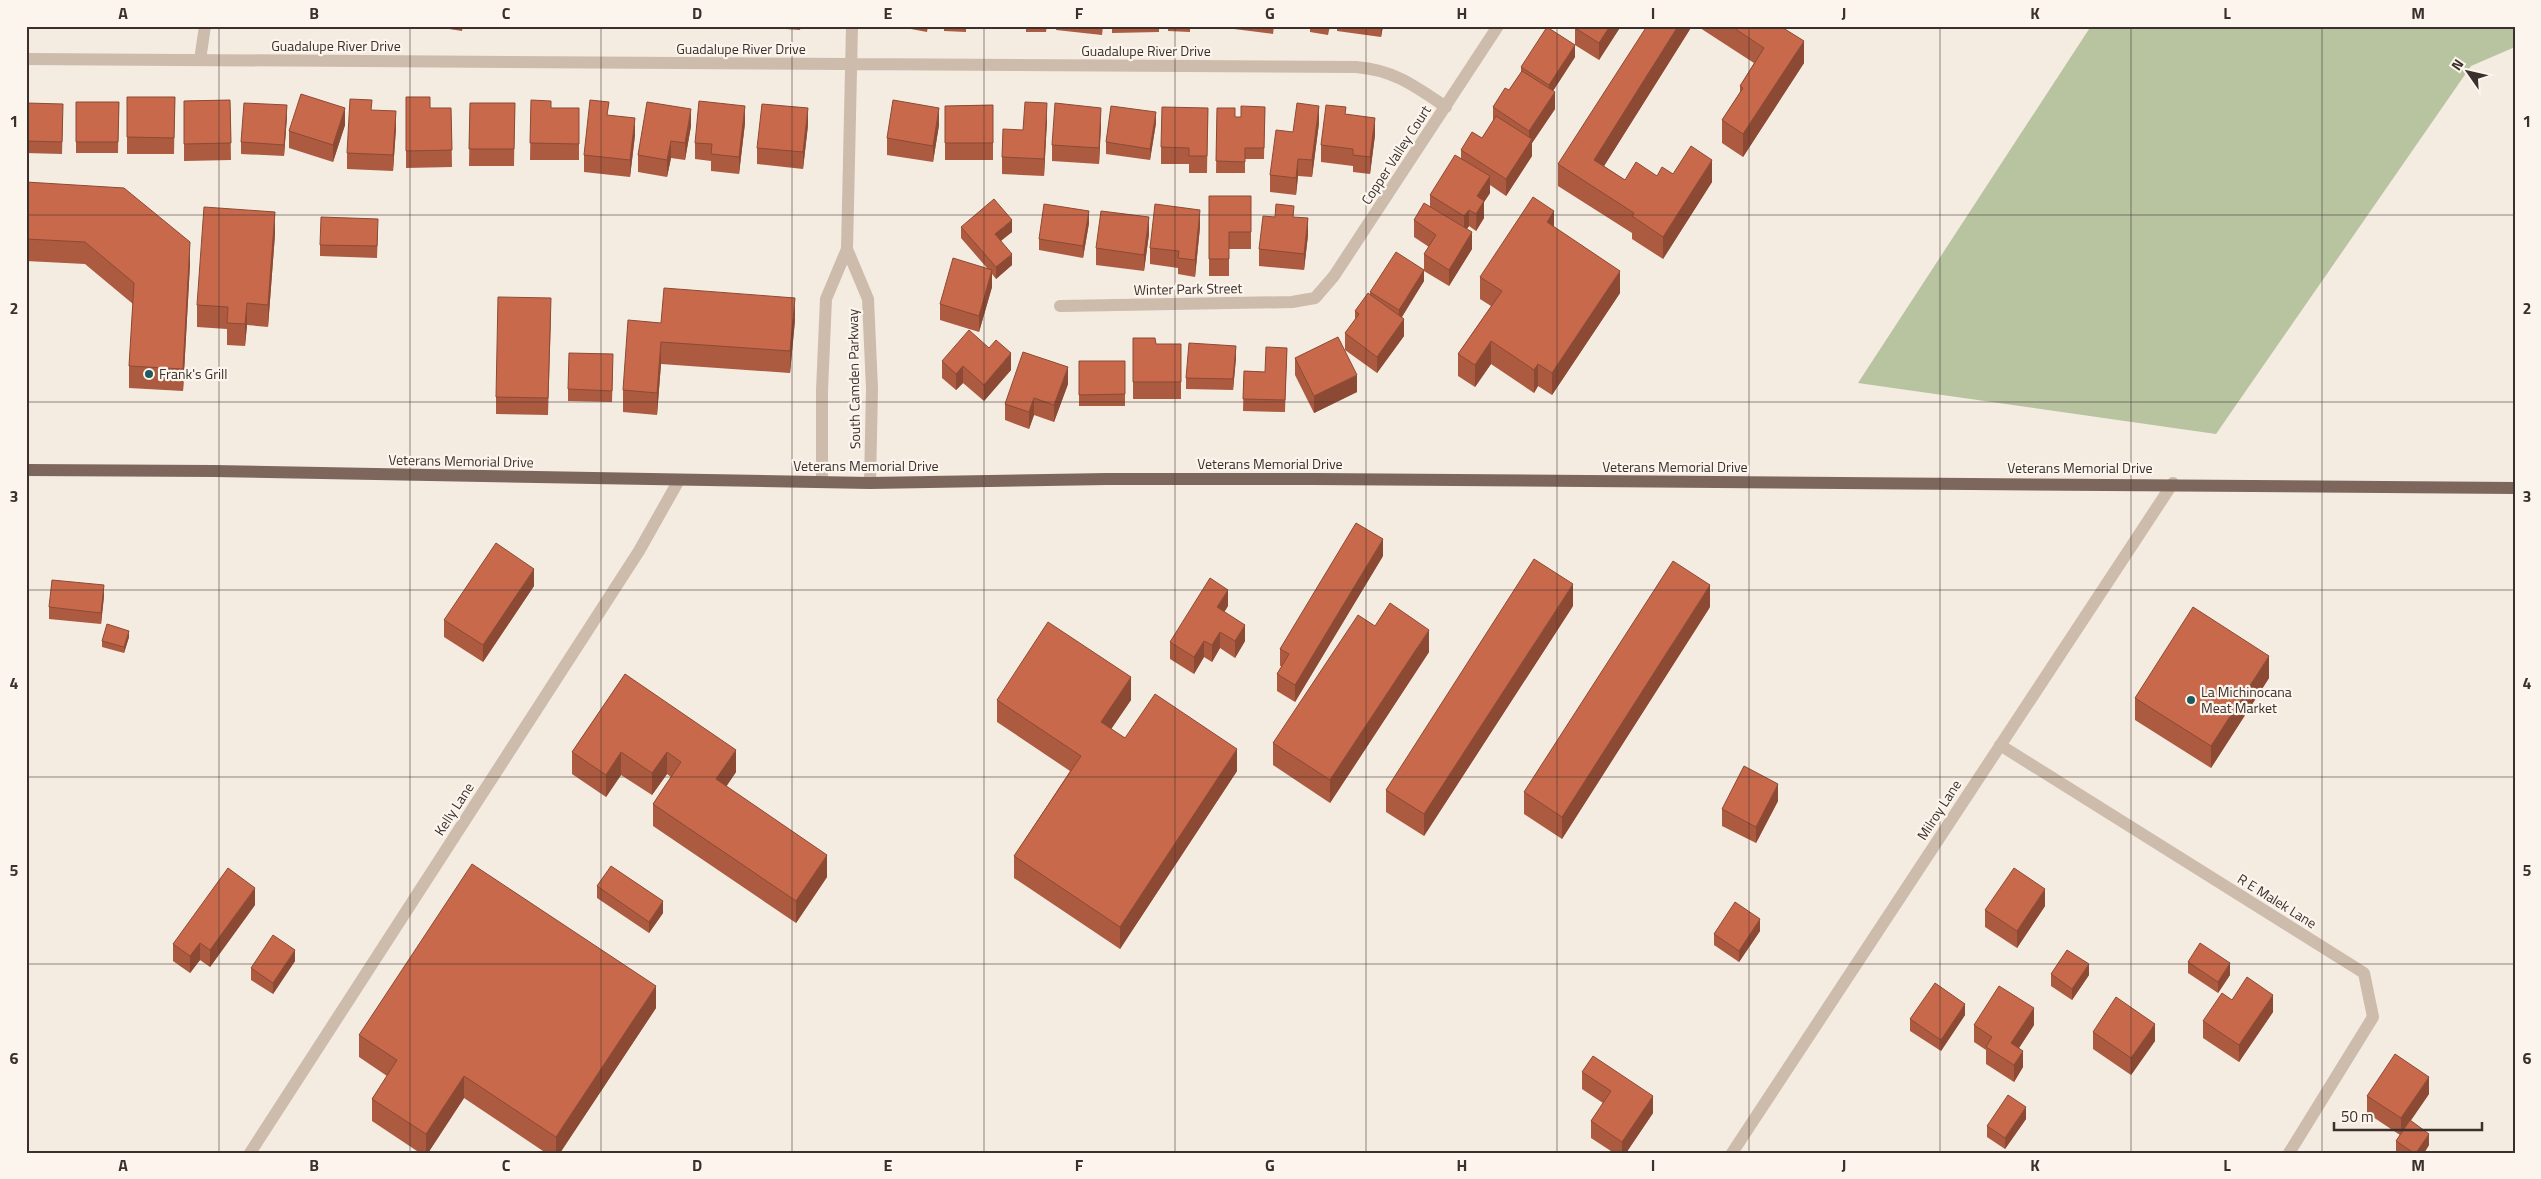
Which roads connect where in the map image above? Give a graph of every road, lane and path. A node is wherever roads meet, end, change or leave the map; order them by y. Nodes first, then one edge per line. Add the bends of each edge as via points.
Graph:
1 (205, 26) edge
2 (852, 26) edge
3 (1498, 26) edge
4 (26, 59) edge
5 (200, 60) junction
6 (851, 65) junction
7 (1446, 107) junction
8 (847, 249) junction
9 (1315, 298) joint
10 (1060, 306) dead end
11 (26, 470) edge
12 (679, 480) junction
13 (822, 482) junction
14 (870, 483) junction
15 (2173, 483) junction
16 (2515, 488) edge
17 (2000, 745) junction
18 (250, 1153) edge
19 (1732, 1153) edge
20 (2288, 1153) edge

1 - 5 street
2 - 6 street, South Camden Parkway
3 - 7 street, Copper Valley Court
4 - 5 street, Guadalupe River Drive
5 - 6 street, Guadalupe River Drive
6 - 7 street, Guadalupe River Drive via 1376,69 1405,79
6 - 8 street, South Camden Parkway
7 - 9 street, Copper Valley Court via 1334,276
8 - 13 street, South Camden Parkway via 826,299
8 - 14 street, South Camden Parkway via 868,299 872,389
9 - 10 street, Winter Park Street via 1292,302
11 - 12 main road, Veterans Memorial Drive
12 - 13 main road, Veterans Memorial Drive
12 - 18 street, Kelly Lane via 639,551
13 - 14 main road, Veterans Memorial Drive
14 - 15 main road, Veterans Memorial Drive via 1107,478
15 - 16 main road, Veterans Memorial Drive
15 - 17 street, Milroy Lane
17 - 19 street, Milroy Lane
17 - 20 street, R E Malek Lane via 2364,973 2373,1017

